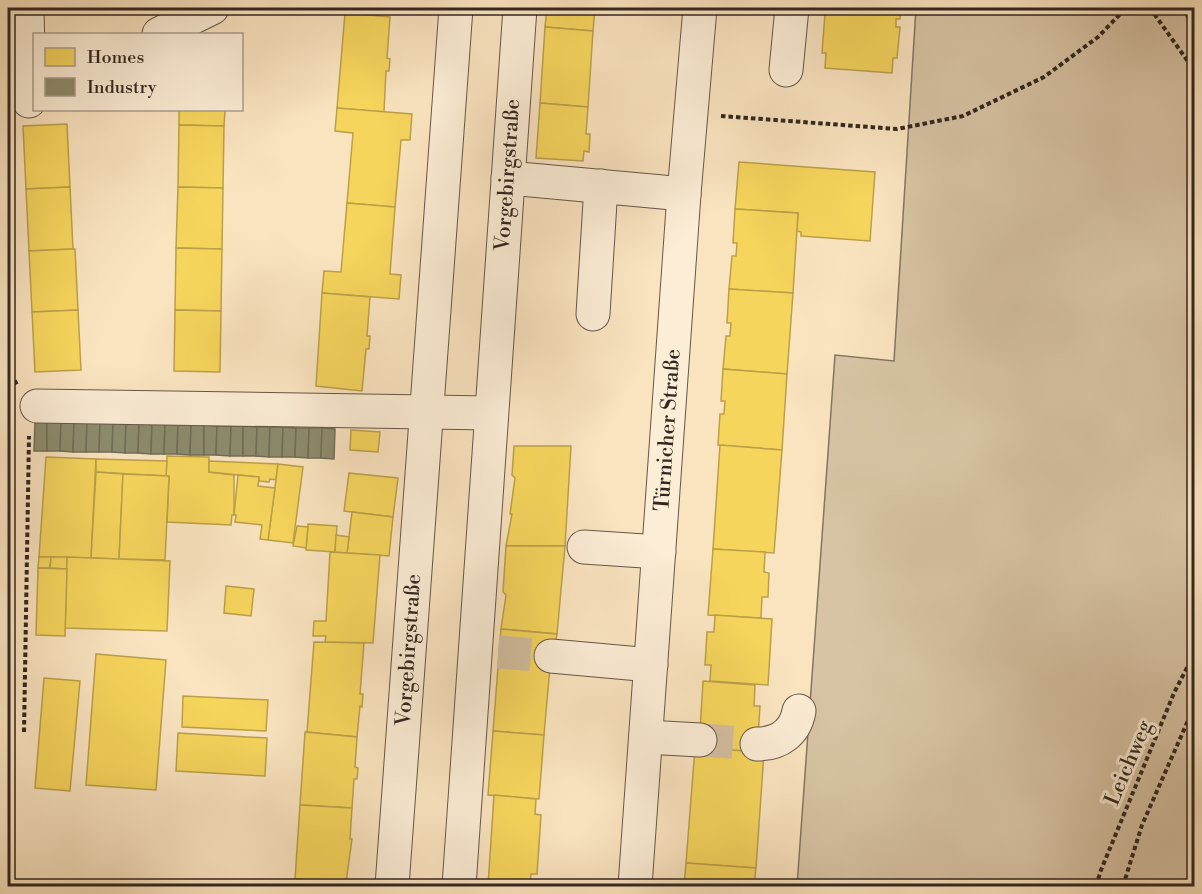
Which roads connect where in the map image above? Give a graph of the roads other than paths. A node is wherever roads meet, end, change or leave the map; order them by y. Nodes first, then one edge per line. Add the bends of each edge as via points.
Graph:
1 (27, 8) edge
2 (212, 8) edge
3 (456, 8) edge
4 (520, 8) edge
5 (700, 8) edge
6 (792, 8) edge
7 (161, 33) edge
8 (786, 70) dead end
9 (24, 103) edge
10 (508, 178) junction
11 (601, 186) junction
12 (684, 194) junction
13 (593, 314) dead end
14 (37, 406) road end
15 (426, 413) junction
16 (491, 413) junction
17 (584, 547) dead end
18 (659, 552) junction
19 (551, 656) tunnel mouth
20 (651, 665) junction
21 (799, 711) dead end
22 (646, 737) junction
23 (700, 740) tunnel mouth
24 (757, 744) tunnel mouth
25 (392, 886) edge
26 (459, 886) edge
27 (635, 886) edge

1 - 9 street
2 - 7 street
3 - 15 street, Vorgebirgstraße
4 - 10 street, Vorgebirgstraße
5 - 12 street, Türnicher Straße
6 - 8 street
10 - 11 street
10 - 16 street, Vorgebirgstraße
11 - 12 street
11 - 13 street
12 - 18 street, Türnicher Straße
14 - 15 street
15 - 16 street
15 - 25 street, Vorgebirgstraße
16 - 26 street, Vorgebirgstraße via 486,651
17 - 18 street
18 - 20 street, Türnicher Straße
19 - 20 street
20 - 22 street, Türnicher Straße
21 - 24 street via 794,728 785,736 776,742
22 - 23 street
22 - 27 street, Türnicher Straße

